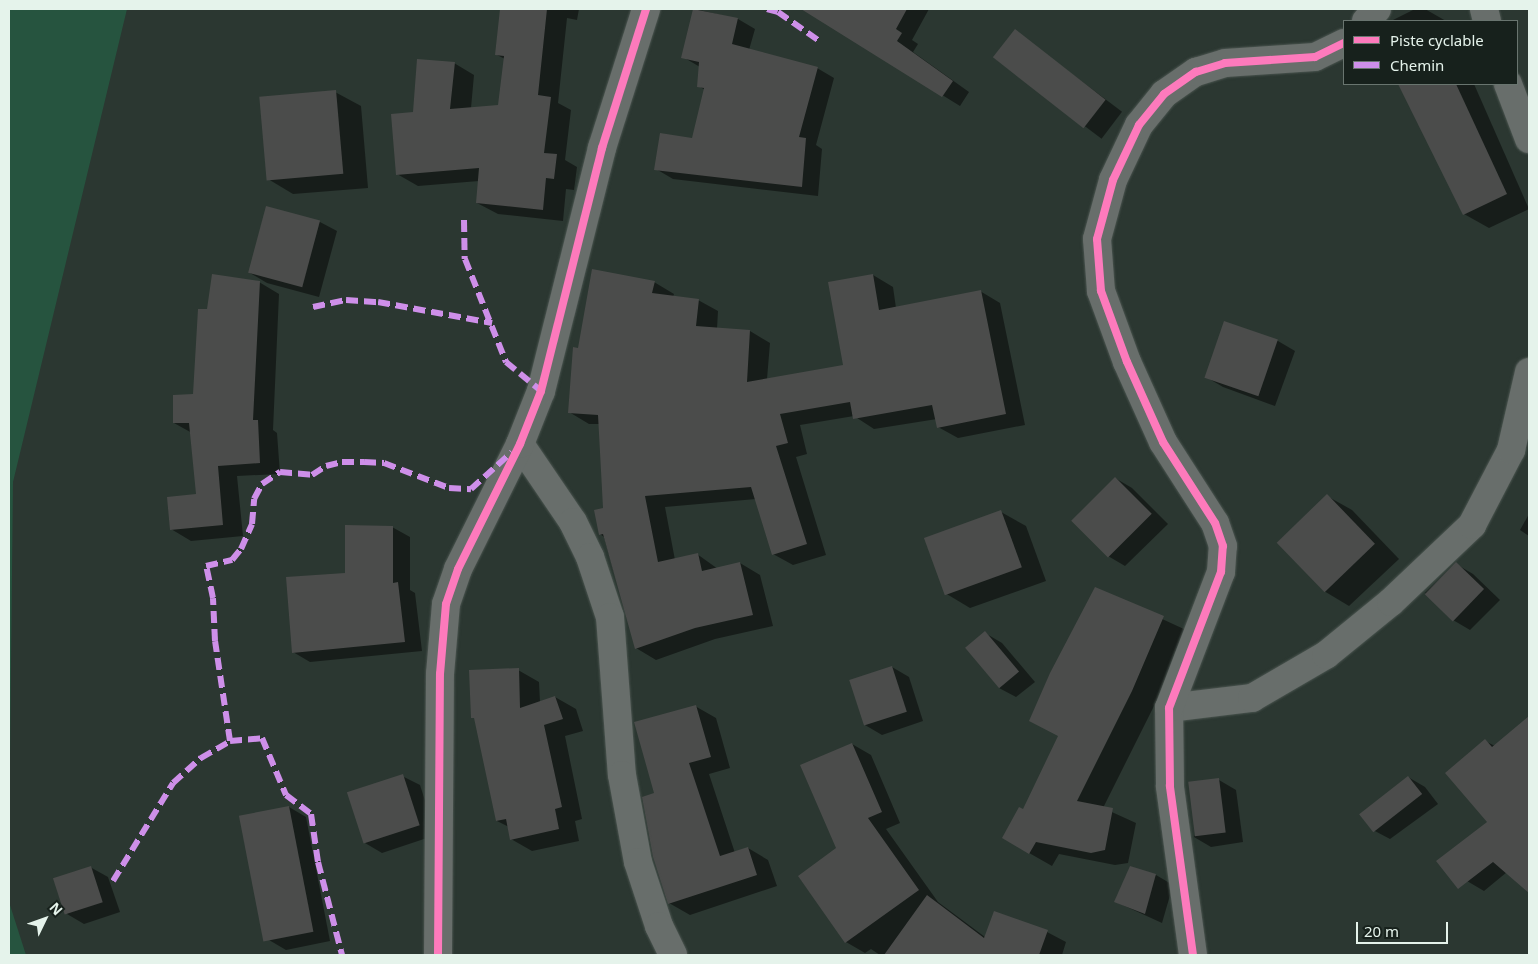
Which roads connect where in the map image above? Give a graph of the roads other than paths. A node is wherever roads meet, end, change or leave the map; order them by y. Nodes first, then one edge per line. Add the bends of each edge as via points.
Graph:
1 (646, 9) edge
2 (1377, 9) edge
3 (1367, 20) edge
4 (1343, 43) edge
5 (1508, 85) edge
6 (1529, 139) edge
7 (1529, 372) edge
8 (520, 444) junction
9 (1169, 708) junction
10 (438, 955) edge
11 (673, 955) edge
12 (1193, 955) edge

1 - 8 street via 602,148 540,391
2 - 3 street
4 - 9 street via 1315,57 1225,63 1196,72 1164,94 1139,125 1114,180 1097,239 1101,291 1127,362 1162,442 1215,523 1223,546 1221,572
5 - 6 street
7 - 9 street via 1511,450 1472,525 1391,602 1326,655 1252,698
8 - 10 street via 458,569 446,604 440,674
8 - 11 street via 577,531 590,557 610,616 622,775 638,862 659,926
9 - 12 street via 1170,786

